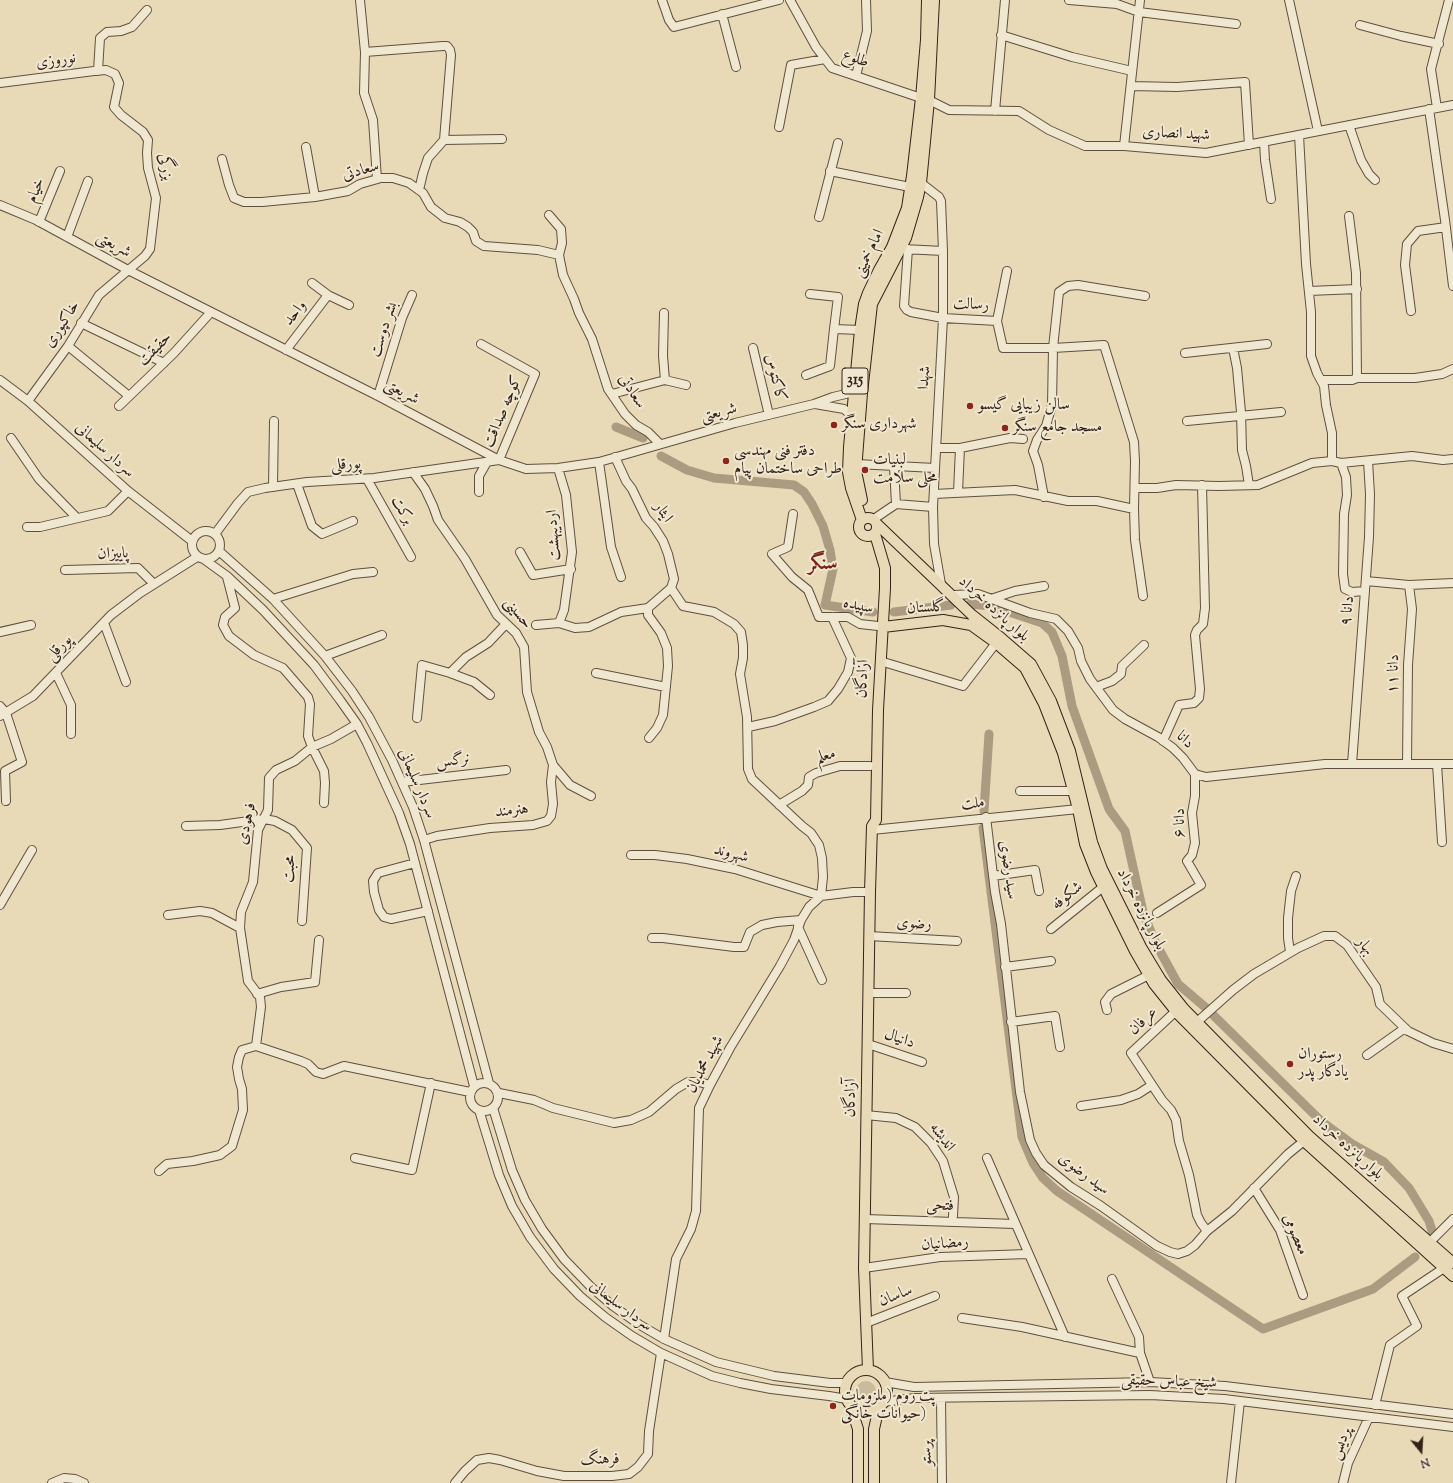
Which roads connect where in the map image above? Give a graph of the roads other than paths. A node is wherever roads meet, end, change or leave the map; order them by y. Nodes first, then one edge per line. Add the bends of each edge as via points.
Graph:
1 (360, 0) edge
2 (662, 0) edge
3 (779, 0) edge
4 (790, 0) edge
5 (866, 0) edge
6 (927, 0) edge
7 (934, 0) edge
8 (1006, 0) edge
9 (1069, 0) edge
10 (1140, 0) edge
11 (1289, 0) edge
12 (1449, 0) edge
13 (147, 10) dead end
14 (1139, 12) junction
15 (722, 14) junction
16 (1236, 24) dead end
17 (1360, 25) dead end
18 (1001, 35) junction
19 (1439, 44) junction
20 (365, 52) junction
21 (825, 59) junction
22 (736, 67) dead end
23 (98, 71) junction
24 (1132, 71) junction
25 (115, 74) joint
26 (856, 76) junction
27 (0, 83) edge
28 (1130, 86) junction
29 (925, 99) junction
30 (1453, 105) edge
31 (1433, 109) junction
32 (994, 111) junction
33 (1348, 125) junction
34 (779, 127) dead end
35 (1318, 130) junction
36 (1299, 135) junction
37 (502, 139) dead end
38 (444, 140) junction
39 (1264, 142) junction
40 (838, 143) dead end
41 (1249, 145) junction
42 (1124, 146) junction
43 (306, 147) dead end
44 (222, 159) dead end
45 (60, 171) dead end
46 (830, 171) junction
47 (377, 179) junction
48 (1375, 180) dead end
49 (88, 181) dead end
50 (921, 183) junction
51 (910, 187) junction
52 (419, 190) junction
53 (315, 197) junction
54 (1271, 199) dead end
55 (0, 204) edge
56 (550, 215) dead end
57 (1350, 216) dead end
58 (818, 217) dead end
59 (39, 222) junction
60 (1446, 227) junction
61 (67, 237) junction
62 (900, 248) junction
63 (944, 251) junction
64 (559, 255) junction
65 (128, 270) junction
66 (1007, 271) dead end
67 (312, 283) dead end
68 (1453, 286) edge
69 (1357, 289) junction
70 (1309, 292) junction
71 (810, 294) dead end
72 (328, 295) junction
73 (412, 295) dead end
74 (1145, 296) dead end
75 (350, 305) dead end
76 (1411, 311) dead end
77 (211, 312) junction
78 (664, 313) dead end
79 (944, 318) junction
80 (997, 321) junction
81 (82, 323) junction
82 (834, 329) junction
83 (860, 330) junction
84 (481, 344) dead end
85 (1267, 344) dead end
86 (68, 346) junction
87 (753, 348) dead end
88 (1053, 348) junction
89 (1233, 348) junction
90 (286, 350) junction
91 (1185, 353) dead end
92 (164, 363) junction
93 (1453, 369) edge
94 (806, 374) dead end
95 (1358, 378) junction
96 (0, 380) edge
97 (665, 380) junction
98 (1321, 380) junction
99 (686, 385) dead end
100 (858, 393) junction
101 (612, 394) junction
102 (129, 396) junction
103 (378, 396) junction
104 (28, 401) junction
105 (814, 404) junction
106 (119, 406) dead end
107 (1281, 412) dead end
108 (768, 415) junction
109 (852, 416) junction
110 (1241, 416) junction
111 (274, 421) dead end
112 (1187, 421) dead end
113 (11, 438) dead end
114 (1023, 439) dead end
115 (660, 444) junction
116 (936, 448) junction
117 (960, 448) junction
118 (615, 457) junction
119 (1453, 459) edge
120 (499, 460) junction
121 (1332, 460) junction
122 (1368, 461) junction
123 (487, 462) junction
124 (599, 462) junction
125 (1342, 463) junction
126 (856, 464) junction
127 (894, 467) junction
128 (558, 468) junction
129 (935, 468) junction
130 (413, 472) junction
131 (367, 478) junction
132 (296, 484) junction
133 (1249, 485) junction
134 (1202, 486) junction
135 (273, 487) junction
136 (1135, 488) junction
137 (128, 491) junction
138 (479, 492) dead end
139 (958, 492) junction
140 (934, 494) junction
141 (1044, 497) junction
142 (896, 504) junction
143 (933, 507) junction
144 (1134, 509) junction
145 (793, 514) dead end
146 (77, 518) junction
147 (353, 521) dead end
148 (871, 525) junction
149 (27, 527) dead end
150 (215, 534) junction
151 (192, 541) junction
152 (219, 551) junction
153 (520, 552) dead end
154 (410, 557) dead end
155 (201, 558) junction
156 (571, 569) junction
157 (65, 570) dead end
158 (373, 572) dead end
159 (227, 576) junction
160 (621, 577) dead end
161 (1366, 581) junction
162 (1453, 583) edge
163 (154, 584) junction
164 (941, 584) junction
165 (1409, 585) junction
166 (1044, 586) dead end
167 (671, 588) junction
168 (1366, 590) junction
169 (953, 595) junction
170 (1143, 596) dead end
171 (991, 599) junction
172 (274, 600) junction
173 (648, 608) junction
174 (832, 617) junction
175 (104, 623) junction
176 (559, 623) junction
177 (506, 624) junction
178 (31, 625) dead end
179 (536, 625) dead end
180 (971, 625) joint
181 (881, 626) junction
182 (0, 632) edge
183 (382, 635) dead end
184 (996, 643) junction
185 (1144, 645) dead end
186 (325, 656) junction
187 (880, 661) junction
188 (56, 673) junction
189 (450, 673) junction
190 (596, 673) dead end
191 (126, 682) dead end
192 (666, 687) junction
193 (1096, 687) junction
194 (490, 694) dead end
195 (0, 706) edge
196 (3, 715) edge
197 (417, 718) dead end
198 (357, 724) junction
199 (748, 728) junction
200 (71, 734) dead end
201 (649, 738) dead end
202 (1163, 740) junction
203 (312, 747) junction
204 (1352, 764) junction
205 (1407, 764) junction
206 (1437, 764) junction
207 (1453, 764) edge
208 (553, 765) junction
209 (870, 766) junction
210 (506, 770) dead end
211 (1195, 774) junction
212 (402, 782) junction
213 (1020, 791) dead end
214 (1073, 791) junction
215 (591, 796) dead end
216 (6, 801) dead end
217 (324, 803) dead end
218 (778, 805) junction
219 (1081, 808) junction
220 (986, 817) junction
221 (264, 819) junction
222 (186, 826) dead end
223 (872, 828) junction
224 (424, 840) junction
225 (1442, 842) dead end
226 (32, 850) dead end
227 (631, 855) dead end
228 (415, 863) junction
229 (993, 876) junction
230 (1296, 876) dead end
231 (1103, 887) junction
232 (1039, 891) dead end
233 (870, 892) junction
234 (821, 896) junction
235 (0, 905) edge
236 (428, 911) junction
237 (1156, 913) dead end
238 (168, 915) dead end
239 (302, 921) dead end
240 (800, 924) junction
241 (240, 928) junction
242 (1051, 929) dead end
243 (869, 936) junction
244 (652, 938) dead end
245 (319, 940) dead end
246 (957, 941) dead end
247 (1290, 952) junction
248 (1051, 961) dead end
249 (1006, 967) junction
250 (1149, 976) junction
251 (822, 980) dead end
252 (868, 993) junction
253 (906, 993) dead end
254 (258, 994) junction
255 (1107, 1010) dead end
256 (1176, 1011) junction
257 (1012, 1022) junction
258 (1197, 1022) junction
259 (1405, 1028) junction
260 (868, 1044) junction
261 (256, 1046) junction
262 (1060, 1047) dead end
263 (1453, 1049) edge
264 (1367, 1055) dead end
265 (922, 1062) dead end
266 (489, 1082) junction
267 (431, 1083) junction
268 (710, 1085) junction
269 (1152, 1085) junction
270 (472, 1089) junction
271 (499, 1093) junction
272 (1082, 1106) dead end
273 (493, 1108) junction
274 (479, 1110) junction
275 (866, 1115) junction
276 (1304, 1141) junction
277 (355, 1158) dead end
278 (987, 1158) dead end
279 (159, 1171) dead end
280 (1254, 1188) junction
281 (1384, 1208) junction
282 (953, 1216) dead end
283 (865, 1219) junction
284 (1453, 1219) edge
285 (1015, 1224) junction
286 (1207, 1232) junction
287 (1430, 1242) junction
288 (1028, 1254) junction
289 (1448, 1265) edge
290 (864, 1268) junction
291 (1453, 1276) edge
292 (1112, 1279) dead end
293 (935, 1296) dead end
294 (1303, 1296) dead end
295 (962, 1318) dead end
296 (866, 1323) junction
297 (1064, 1337) junction
298 (664, 1339) junction
299 (661, 1353) junction
300 (1140, 1353) junction
301 (868, 1370) junction
302 (885, 1382) junction
303 (1150, 1382) junction
304 (847, 1383) junction
305 (1302, 1396) junction
306 (941, 1398) junction
307 (1240, 1401) junction
308 (849, 1402) junction
309 (881, 1404) junction
310 (1375, 1405) junction
311 (1300, 1409) junction
312 (1453, 1414) edge
313 (1369, 1417) junction
314 (1453, 1427) edge
315 (52, 1483) edge
316 (84, 1483) edge
317 (455, 1483) edge
318 (858, 1483) edge
319 (874, 1483) edge
320 (942, 1483) edge
321 (1231, 1483) edge
322 (1343, 1483) edge

1 - 20 street
2 - 15 street via 674,27
3 - 15 street
4 - 21 street, طلوع
5 - 26 street via 867,31
6 - 29 main road, امام خمینی / 315
7 - 29 main road, امام خمینی
8 - 18 street
9 - 14 street via 1117,4
10 - 14 street
11 - 35 street
12 - 19 street
13 - 23 street via 132,27 107,32 100,38
14 - 16 street
14 - 24 street
15 - 22 street
17 - 19 street
18 - 24 street via 1072,57
18 - 32 street
19 - 31 street via 1431,69
20 - 38 street via 447,46 451,55
20 - 47 street via 364,93 373,120
21 - 26 street, طلوع via 832,68
21 - 34 street via 791,66
23 - 25 street, نوروزی via 106,70
23 - 27 street, نوروزی
24 - 28 street
25 - 65 street, بزرگی via 119,83 114,108 143,132 148,140 148,168 156,198 150,249
26 - 29 street, طلوع
28 - 41 street via 1177,87 1245,82
28 - 42 street
29 - 32 street, شهید انصاری via 949,110
29 - 50 main road, امام خمینی
29 - 51 main road, امام خمینی / 315
30 - 31 street, شهید انصاری
31 - 33 street, شهید انصاری
31 - 60 street
32 - 42 street, شهید انصاری via 1019,111 1049,130 1085,146
33 - 35 street, شهید انصاری
33 - 48 street via 1361,160
35 - 36 street, شهید انصاری
36 - 39 street, شهید انصاری
36 - 70 street
37 - 38 street
38 - 52 street via 428,158
39 - 41 street, شهید انصاری
39 - 54 street
40 - 46 street
41 - 42 street, شهید انصاری via 1206,153
43 - 53 street
44 - 53 street, سعادتی via 234,198 244,202 262,202
45 - 59 street, خیام
46 - 51 street
46 - 58 street
47 - 52 street, سعادتی via 393,178 409,183
47 - 53 street, سعادتی via 348,191
49 - 61 street
50 - 62 main road, امام خمینی via 915,210
50 - 63 street, شهدا via 941,201
51 - 62 main road, امام خمینی / 315
52 - 64 street, سعادتی via 431,207 445,218 468,226 476,241 484,246 538,250
55 - 59 street, شریعتی
56 - 64 street, سعادتی via 561,229 562,243
57 - 69 street
59 - 61 street, شریعتی
60 - 68 street
60 - 76 street via 1418,231 1407,244 1405,265
61 - 65 street, شریعتی
62 - 63 street
62 - 79 street, رسالت via 904,306 911,312
62 - 83 main road, امام خمینی / 315 via 879,270 864,304
62 - 100 main road, امام خمینی / 315 via 872,304
63 - 79 street, شهدا
64 - 101 street, سعادتی via 563,275 592,338 608,389
65 - 77 street, شریعتی
65 - 81 street, خاکپوری via 99,296
66 - 80 street
67 - 72 street, واحد
69 - 70 street
69 - 95 street
70 - 98 street via 1312,356
71 - 82 street via 838,297
72 - 75 street, واحد
72 - 90 street, واحد
73 - 103 street, بشر دوست via 402,318
74 - 88 street via 1078,285 1068,286 1059,292
77 - 90 street, شریعتی
77 - 92 street, حقیقت
78 - 97 street
79 - 80 street, رسالت
79 - 116 street, شهدا
80 - 88 street via 1003,348
81 - 86 street, خاکپوری
81 - 92 street
82 - 83 street
82 - 94 street via 830,366
83 - 100 main road, امام خمینی / 315
84 - 120 street, کوچه صداقت via 535,374
85 - 89 street
86 - 102 street
86 - 104 street, خاکپوری
87 - 108 street, کاکتوس
88 - 136 street via 1104,345 1134,442
88 - 141 street via 1052,405 1046,426 1033,450
89 - 91 street
89 - 110 street
90 - 103 street, شریعتی
92 - 102 street, حقیقت
93 - 95 street via 1442,374 1415,378
95 - 98 street
96 - 104 street, سردار سلیمانی
97 - 99 street
97 - 101 street
98 - 121 street via 1332,433
100 - 105 street, شریعتی
100 - 109 main road, امام خمینی / 315
100 - 126 main road, امام خمینی / 315
101 - 115 street, سعادتی via 625,414
102 - 106 street, حقیقت
103 - 120 street, شریعتی
104 - 137 street, سردار سلیمانی
105 - 108 street, شریعتی
105 - 109 street, شریعتی via 844,409
107 - 110 street
108 - 115 street, شریعتی
109 - 148 main road, امام خمینی / 315 via 848,472 851,488
110 - 112 street
110 - 133 street via 1242,450
111 - 135 street
113 - 146 street via 39,478
114 - 117 street via 1010,438
115 - 118 street, شریعتی
116 - 117 street
116 - 129 street, شهدا
117 - 139 street
118 - 124 street, شریعتی
118 - 167 street, ایثار via 646,518 654,527 668,554 674,579
119 - 122 street via 1412,456
120 - 123 street, پورقلی
120 - 128 street, شریعتی via 526,468
121 - 125 street
121 - 133 street via 1312,463 1258,485
122 - 125 street
122 - 161 street, دانا ۹ via 1370,494
123 - 130 street, پورقلی
123 - 138 street via 478,476
124 - 128 street, شریعتی
124 - 160 street via 611,547
125 - 168 street via 1347,495 1344,514 1345,589 1352,592
126 - 127 street
126 - 148 main road, امام خمینی / 315 via 859,492
127 - 129 street
127 - 142 street
128 - 156 street, اردیبهشت via 570,521
129 - 140 street, شهدا
130 - 131 street, پورقلی
130 - 177 street, حسینی via 425,488 438,520 465,559 497,615
131 - 132 street, پورقلی
131 - 154 street, برکت
132 - 135 street, پورقلی
132 - 147 street via 312,526 322,534
133 - 134 street
134 - 136 street
134 - 202 street via 1205,608 1203,624 1195,635 1199,698 1194,703 1179,705
135 - 150 street, پورقلی via 248,492
136 - 144 street
137 - 146 street via 108,511
137 - 151 street, سردار سلیمانی
139 - 140 street
139 - 141 street via 1015,490
140 - 143 street, شهدا
141 - 144 street via 1068,501 1096,501
142 - 143 street
142 - 148 street
143 - 164 street, شهدا via 934,544
144 - 170 street via 1135,540
145 - 174 street, سپیده via 788,547 772,554 792,577 808,590 819,617
146 - 149 street via 40,527
148 - 164 main road, بلوار پانزده خرداد
148 - 181 main road, آزادگان via 885,568
150 - 151 street via 202,532
150 - 152 street via 220,542
151 - 155 street via 192,550
152 - 155 street via 214,557
152 - 172 street, سردار سلیمانی
153 - 156 street via 533,575
155 - 159 street, سردار سلیمانی
155 - 163 street, پورقلی
156 - 176 street, اردیبهشت via 564,610
157 - 163 street, پاییزان via 138,568
158 - 172 street via 353,574
159 - 198 street, سردار سلیمانی via 314,665
159 - 203 street via 236,608 225,617 223,625 229,636 254,654 283,668 308,696 308,736
161 - 165 street
161 - 168 street, دانا ۹
162 - 165 street
163 - 175 street, پورقلی via 111,615
164 - 169 main road, بلوار پانزده خرداد
165 - 205 street, دانا ۱۱ via 1412,609 1408,665
166 - 171 street via 1015,591
167 - 173 street
167 - 199 street via 683,606 714,612 734,624 741,632 743,658 740,674
168 - 204 street, دانا ۹
169 - 171 street, دانا via 978,594
169 - 219 main road, بلوار پانزده خرداد via 972,615 1031,664 1051,701 1070,751
171 - 193 street, دانا via 1056,619 1068,630
172 - 186 street, سردار سلیمانی
173 - 176 street via 622,612 589,627 575,628
173 - 192 street via 648,614 661,633 667,648
174 - 181 street, سپیده via 848,617 860,624
174 - 199 street via 851,658 848,672 838,689 828,701 790,716
175 - 188 street, پورقلی
175 - 191 street
176 - 179 street
177 - 189 street via 488,643 466,657
177 - 208 street, حسینی via 516,633 524,647 527,692 539,732
178 - 182 street
180 - 181 main road, گلستان via 943,620
180 - 184 main road, بلوار پانزده خرداد
181 - 187 main road, آزادگان
181 - 209 main road, آزادگان via 874,661
183 - 186 street
184 - 187 street via 963,686
184 - 214 main road, بلوار پانزده خرداد via 1025,668 1044,704 1063,753
185 - 193 street via 1122,666 1121,674 1112,681
186 - 212 street, سردار سلیمانی via 369,717
187 - 223 main road, آزادگان via 876,820
188 - 196 street, پورقلی via 33,696
188 - 200 street via 72,705
189 - 194 street via 474,682
189 - 197 street via 422,665
190 - 192 street
192 - 201 street via 663,715
193 - 202 street, دانا via 1113,710
195 - 196 street
196 - 216 street via 22,762 5,771
198 - 203 street, فرهودی
198 - 228 street, سردار سلیمانی via 397,807
199 - 218 street via 748,768 752,780
202 - 211 street, دانا via 1183,758
203 - 217 street via 324,771
203 - 221 street, فرهودی via 295,761 276,770 269,778 268,810
204 - 205 street, دانا
204 - 211 street, دانا via 1325,764 1206,777
205 - 206 street, دانا
206 - 207 street, دانا
206 - 225 street
208 - 215 street via 570,785
208 - 224 street, هنرمند via 553,804 551,816 547,821 533,825 436,836
209 - 218 street, معلم via 840,766 816,773 809,777 808,785 802,791
209 - 223 main road, آزادگان via 869,820
210 - 212 street, نرگس
211 - 237 street, دانا ۶ via 1192,813 1195,843 1187,861 1201,885
212 - 224 street, سردار سلیمانی
213 - 214 street
214 - 219 main road, بلوار پانزده خرداد
218 - 234 street via 811,833 819,844 823,877
219 - 220 street, ملت
219 - 231 main road, بلوار پانزده خرداد via 1085,844
219 - 258 main road, بلوار پانزده خرداد via 1102,869 1141,948 1161,980
220 - 223 street, ملت
220 - 229 street, سید رضوی
221 - 222 street via 220,825
221 - 239 street, محبت via 275,821 292,830 306,848
221 - 241 street, فرهودی via 258,830 253,882 241,912
223 - 233 main road, آزادگان
224 - 266 street, سردار سلیمانی
226 - 235 street
227 - 234 street, شهروند via 687,859 734,869
228 - 236 street, سردار سلیمانی
228 - 236 street via 378,873 373,881 374,892 379,910 384,917 391,919
229 - 232 street via 1035,870
229 - 249 street, سید رضوی
230 - 247 street via 1291,891 1288,918
231 - 242 street, شکوفه
231 - 250 main road, بلوار پانزده خرداد
233 - 234 street
233 - 243 main road, آزادگان
234 - 240 street, شهید محمدیان via 809,907
236 - 270 street, سردار سلیمانی
238 - 241 street via 200,911 212,913
240 - 244 street via 777,922 762,925 750,932 744,947 734,948
240 - 251 street
240 - 268 street, شهید محمدیان via 780,966
241 - 254 street, فرهودی via 248,981
243 - 246 street, رضوی
243 - 252 main road, آزادگان
245 - 254 street via 315,982 281,987
247 - 258 street, بهار via 1254,974
247 - 259 street, بهار via 1324,936 1335,936 1347,945 1376,987 1380,1004
248 - 249 street
249 - 257 street, سید رضوی
250 - 255 street via 1111,994 1105,1002
250 - 256 main road, بلوار پانزده خرداد
252 - 253 street
252 - 260 main road, آزادگان
254 - 261 street, فرهودی via 261,1007
256 - 269 street, عرفان via 1131,1053
256 - 276 main road, بلوار پانزده خرداد
257 - 262 street via 1055,1016
257 - 286 street, سید رضوی via 1026,1123 1030,1140 1044,1165 1071,1187 1157,1246 1170,1252 1178,1254 1187,1251
258 - 281 main road, بلوار پانزده خرداد
259 - 263 street, بهار via 1433,1043
259 - 264 street
260 - 265 street, دانیال
260 - 275 main road, آزادگان
261 - 267 street via 301,1061 323,1074 344,1066
261 - 279 street via 242,1050 239,1057 237,1067 243,1110 232,1146 220,1155 167,1164
266 - 270 street via 481,1082
266 - 271 street
267 - 270 street
267 - 277 street via 412,1170
268 - 271 street via 688,1082 649,1112 631,1120 614,1123 554,1108 534,1100
268 - 298 street, شهید محمدیان via 699,1108 696,1211 691,1229 676,1259
269 - 272 street via 1138,1094 1121,1100
269 - 286 street via 1176,1120 1197,1215
270 - 274 street via 470,1099 473,1106
271 - 273 street via 497,1104
273 - 274 street
273 - 298 street, سردار سلیمانی via 522,1194 555,1247 590,1286 613,1306
274 - 299 street, سردار سلیمانی via 499,1175 512,1206 530,1237 554,1269 580,1296 605,1317
275 - 282 street, اندیشه via 896,1118 915,1127 931,1143 943,1161 954,1197
275 - 283 main road, آزادگان
276 - 280 street, سید رضوی
276 - 281 main road, بلوار پانزده خرداد
278 - 285 street
280 - 286 street, سید رضوی
280 - 294 street, معصومی via 1280,1230
281 - 287 main road, بلوار پانزده خرداد
281 - 289 main road, بلوار پانزده خرداد
283 - 285 street, فتحی
283 - 290 main road, آزادگان
284 - 287 street
285 - 288 street
287 - 289 main road, بلوار پانزده خرداد
288 - 290 street, رمضانیان via 940,1257
288 - 297 street
289 - 291 main road, بلوار پانزده خرداد
289 - 310 street via 1402,1296 1417,1326 1390,1345
290 - 296 main road, آزادگان
292 - 300 street via 1139,1338
293 - 296 street, ساسان
295 - 297 street via 1022,1327
296 - 301 main road, آزادگان
297 - 300 street
298 - 304 street, سردار سلیمانی via 716,1362 745,1370 774,1376
299 - 308 street, سردار سلیمانی via 712,1376
299 - 317 street, فرهنگ via 648,1454 629,1474 564,1476 489,1458 477,1460
300 - 303 street
301 - 302 main road via 878,1374
301 - 304 main road via 853,1374
302 - 303 street, شیخ عباس حقیقی via 914,1387
302 - 309 main road via 887,1392
303 - 305 street, شیخ عباس حقیقی via 1225,1386
304 - 308 main road via 846,1394
305 - 310 street, شیخ عباس حقیقی
305 - 311 street
306 - 307 street, شیخ عباس حقیقی via 1150,1395
306 - 309 street, شیخ عباس حقیقی via 914,1398
306 - 320 street, پرستو
307 - 311 street, شیخ عباس حقیقی
307 - 321 street
308 - 309 main road via 854,1408 864,1411 875,1410
308 - 318 main road via 858,1429
309 - 319 main road via 874,1430
310 - 312 street, شیخ عباس حقیقی
311 - 313 street, شیخ عباس حقیقی
313 - 314 street, شیخ عباس حقیقی
313 - 322 street, پردیس via 1348,1463
315 - 316 street via 64,1478

